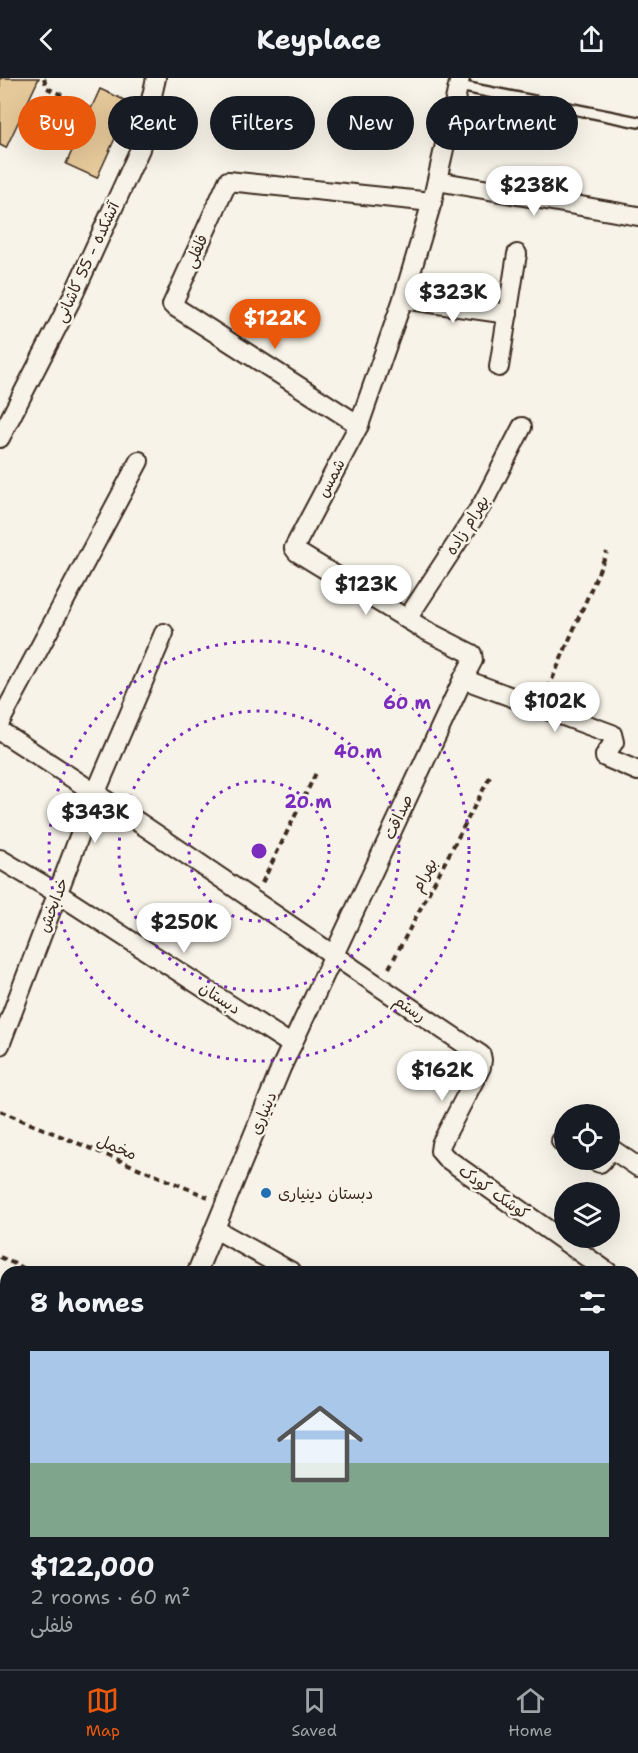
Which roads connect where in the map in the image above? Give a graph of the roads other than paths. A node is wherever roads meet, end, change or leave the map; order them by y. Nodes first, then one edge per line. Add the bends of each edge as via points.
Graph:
1 (156, 78) edge
2 (459, 82) edge
3 (638, 122) edge
4 (437, 182) junction
5 (432, 202) junction
6 (638, 216) edge
7 (517, 254) dead end
8 (403, 299) junction
9 (508, 314) junction
10 (499, 367) dead end
11 (359, 426) junction
12 (522, 427) dead end
13 (0, 438) edge
14 (139, 461) dead end
15 (407, 619) junction
16 (164, 633) dead end
17 (463, 679) junction
18 (0, 722) edge
19 (0, 731) edge
20 (638, 771) edge
21 (96, 792) junction
22 (0, 859) edge
23 (57, 893) junction
24 (334, 956) junction
25 (2, 1036) edge
26 (292, 1045) junction
27 (440, 1151) joint
28 (620, 1155) edge
29 (638, 1167) edge
30 (215, 1229) junction
31 (200, 1266) edge
32 (281, 1266) edge
33 (599, 1266) edge

1 - 13 street, آتشکده - 55 کاشانی via 140,149 70,302
2 - 3 lane
2 - 4 street, شمس
4 - 5 street, شمس
4 - 6 street
5 - 8 street, شمس
5 - 11 street, فلفلی via 228,181 172,305
7 - 9 street
8 - 9 street
8 - 11 street, شمس
9 - 10 street
11 - 15 street, شمس via 294,548
12 - 15 street, بهرام زاده via 483,503
14 - 18 street
15 - 17 street, شمس via 472,654
16 - 21 street, خدابخش
17 - 20 street via 612,734 615,742 605,757
17 - 24 street, صداقت
19 - 21 street, رستم
21 - 23 street, خدابخش
21 - 24 street, رستم
22 - 23 street, دبستان
23 - 25 street, خدابخش
23 - 26 street, دبستان
24 - 26 street, دینیاری
24 - 27 street, رستم via 481,1055 481,1067
26 - 30 street, دینیاری
27 - 33 street, کوشک کودک
28 - 29 street
30 - 31 street, دینیاری
30 - 32 street

